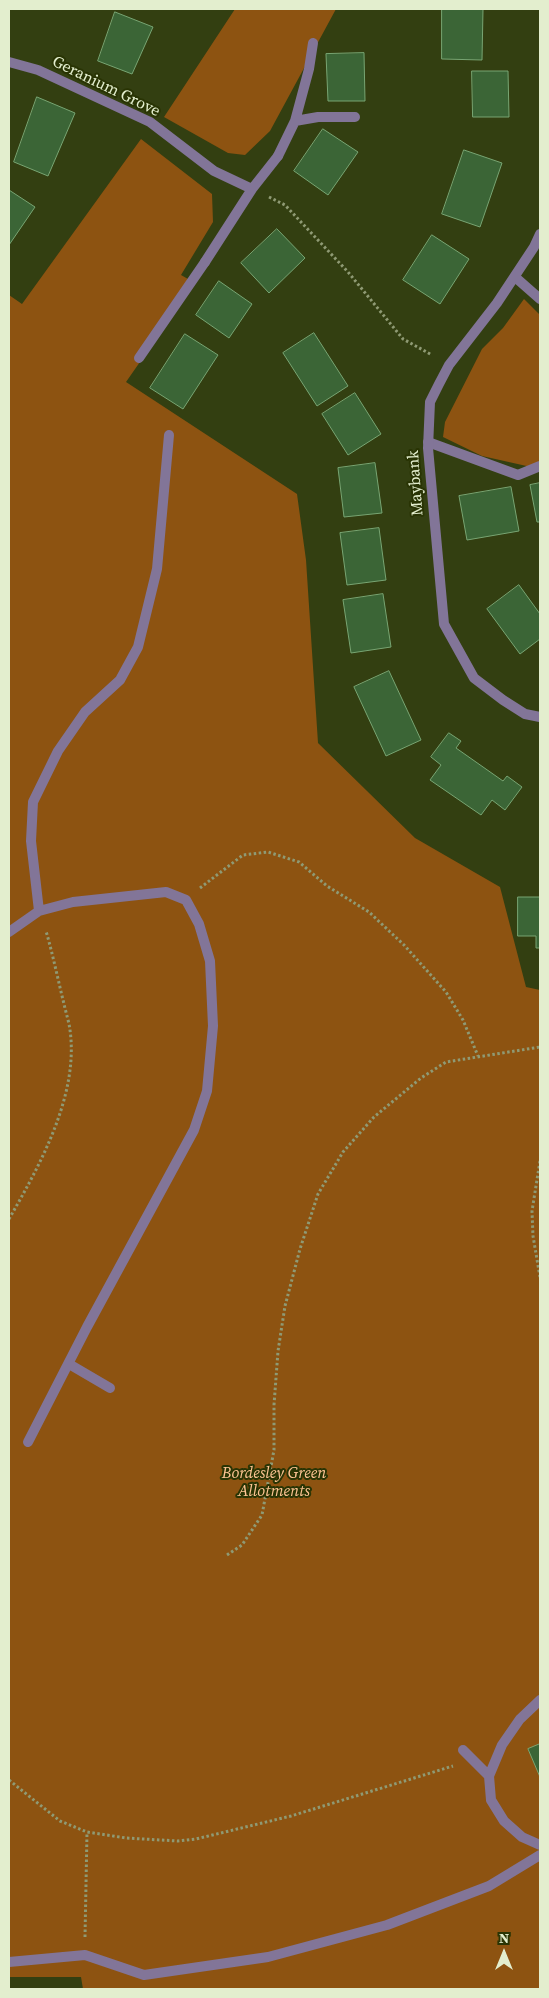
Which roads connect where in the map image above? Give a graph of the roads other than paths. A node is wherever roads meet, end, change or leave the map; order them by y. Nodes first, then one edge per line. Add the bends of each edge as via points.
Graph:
1 (313, 43) dead end
2 (9, 62) edge
3 (355, 118) dead end
4 (296, 121) junction
5 (252, 188) junction
6 (540, 234) edge
7 (515, 276) junction
8 (540, 299) edge
9 (140, 358) dead end
10 (169, 435) dead end
11 (428, 442) junction
12 (540, 466) edge
13 (540, 717) edge
14 (39, 911) junction
15 (9, 932) edge
16 (69, 1364) junction
17 (110, 1388) dead end
18 (28, 1442) dead end
19 (540, 1700) edge
20 (463, 1750) dead end
21 (488, 1776) junction
22 (540, 1845) edge
23 (540, 1855) edge
24 (9, 1962) edge

1 - 4 street
2 - 5 street, Geranium Grove via 38,70 150,122 214,171
3 - 4 street
4 - 5 street via 278,156
5 - 9 street
6 - 7 street, Maybank
7 - 8 street
7 - 11 street, Maybank via 449,366 430,402
10 - 14 street via 157,569 138,647 120,680 85,712 58,751 33,802 31,841
11 - 12 street via 518,475
11 - 13 street, Maybank via 444,624 474,678 525,714
14 - 15 street
14 - 16 street via 73,902 166,892 186,900 199,924 210,961 213,1026 207,1091 194,1130
16 - 17 street
16 - 18 street
19 - 21 street via 520,1719 502,1745
20 - 21 street
21 - 22 street via 491,1800 504,1821 522,1837
23 - 24 street via 489,1886 387,1925 268,1957 144,1975 85,1956

